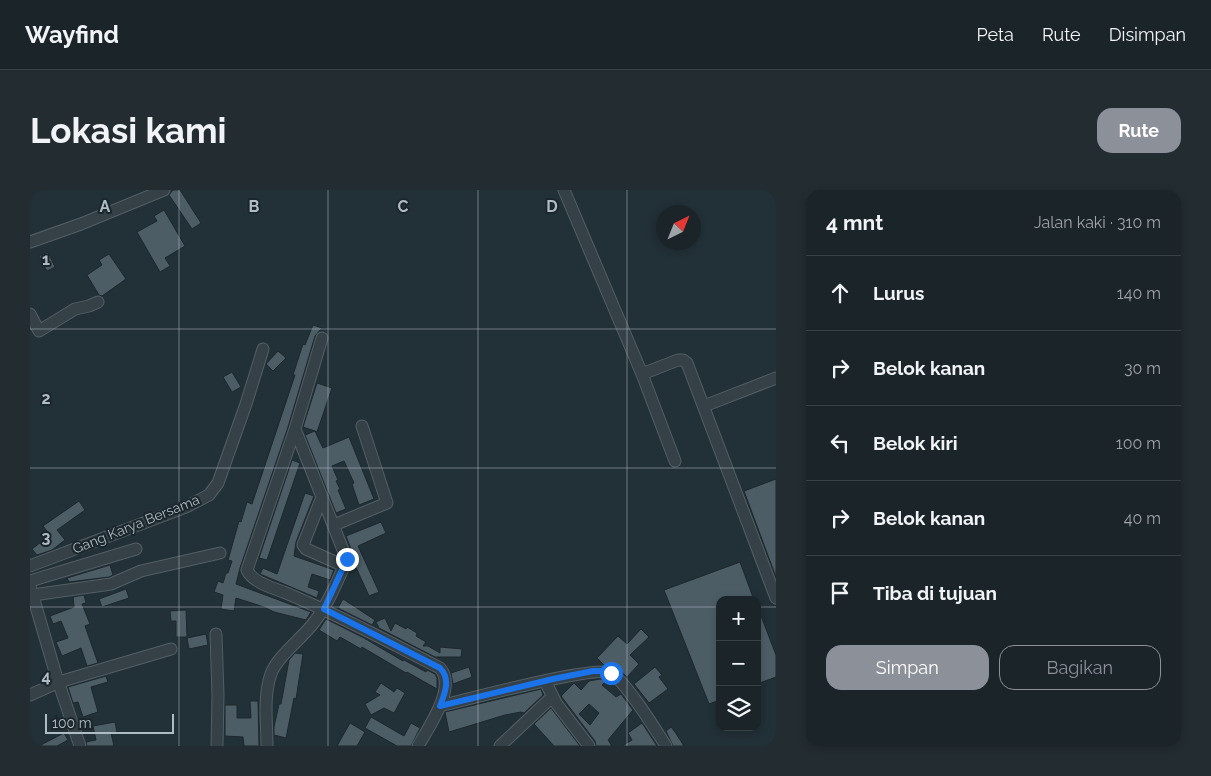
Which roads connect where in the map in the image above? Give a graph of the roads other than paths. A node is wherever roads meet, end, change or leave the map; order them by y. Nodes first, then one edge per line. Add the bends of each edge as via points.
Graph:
1 (164, 190) edge
2 (564, 190) edge
3 (30, 242) edge
4 (98, 302) dead end
5 (30, 314) edge
6 (322, 338) dead end
7 (262, 350) dead end
8 (642, 374) junction
9 (776, 378) edge
10 (704, 406) junction
11 (362, 426) dead end
12 (295, 429) junction
13 (675, 461) dead end
14 (322, 497) junction
15 (334, 525) junction
16 (136, 549) dead end
17 (220, 553) dead end
18 (30, 566) edge
19 (344, 566) junction
20 (772, 576) edge
21 (30, 581) edge
22 (32, 590) edge
23 (776, 598) edge
24 (324, 609) junction
25 (216, 634) dead end
26 (171, 649) dead end
27 (545, 681) junction
28 (59, 682) junction
29 (30, 695) edge
30 (552, 697) junction
31 (440, 706) junction
32 (80, 746) edge
33 (217, 746) edge
34 (267, 746) edge
35 (418, 746) edge
36 (500, 746) edge
37 (589, 746) edge
38 (666, 746) edge

1 - 3 street
2 - 8 street
4 - 5 street via 75,309 39,331
6 - 12 street
7 - 18 street, Gang Karya Bersama via 218,483 209,495
8 - 10 street via 683,360
8 - 13 street
9 - 10 street
10 - 20 street
11 - 15 street via 387,503
12 - 14 street
12 - 24 street via 247,570 250,576
14 - 15 street
14 - 19 street via 303,545
15 - 19 street via 347,559
16 - 21 street
17 - 22 street via 141,571 111,584
19 - 24 street
20 - 23 street
22 - 28 street
24 - 31 street via 440,668 446,682
24 - 34 street via 278,661 271,674
25 - 33 street
26 - 28 street
27 - 30 street
27 - 31 street
27 - 38 street via 593,671 611,673 624,686
28 - 29 street
28 - 32 street
30 - 36 street
30 - 37 street
31 - 35 street

